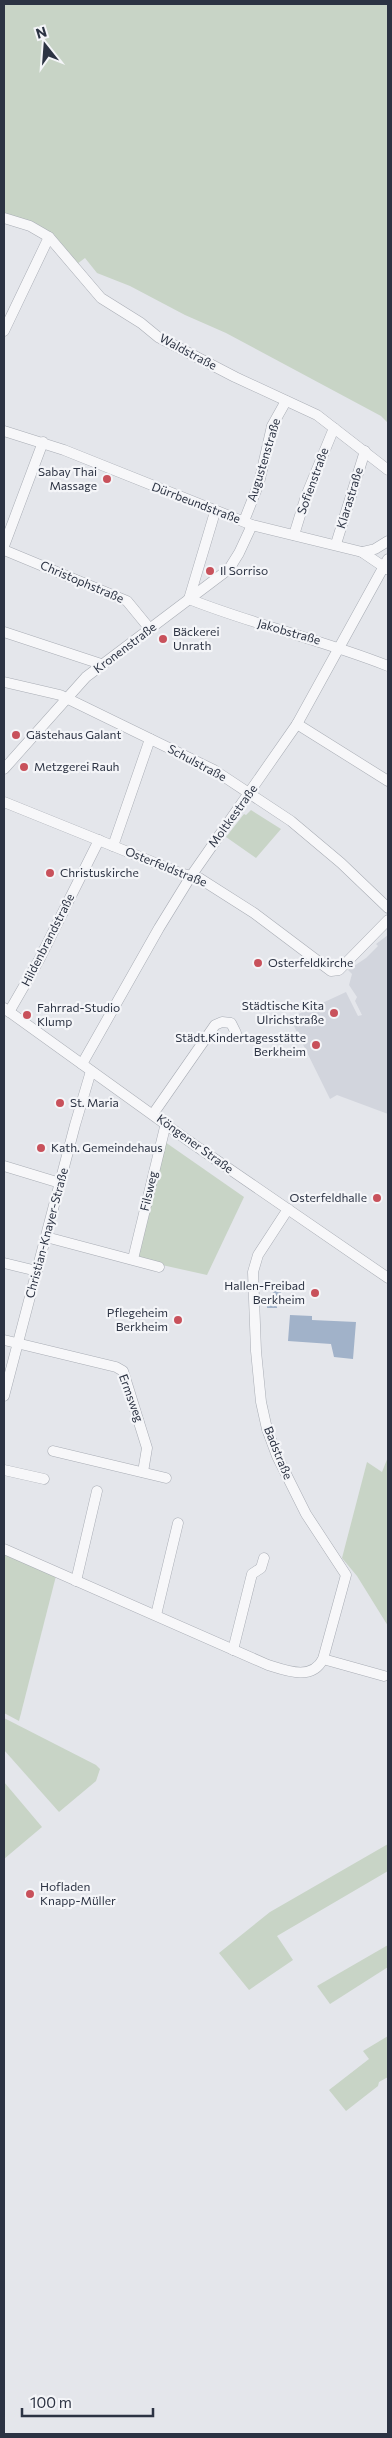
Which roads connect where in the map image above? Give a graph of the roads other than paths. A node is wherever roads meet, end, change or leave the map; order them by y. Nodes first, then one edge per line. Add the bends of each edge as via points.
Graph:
1 (4, 218) edge
2 (48, 237) junction
3 (4, 331) edge
4 (286, 401) junction
5 (334, 428) junction
6 (4, 431) edge
7 (43, 442) junction
8 (365, 451) junction
9 (388, 470) edge
10 (215, 512) junction
11 (248, 523) junction
12 (294, 535) junction
13 (388, 541) edge
14 (336, 544) junction
15 (4, 546) edge
16 (4, 550) edge
17 (362, 552) junction
18 (387, 565) edge
19 (189, 599) junction
20 (150, 629) junction
21 (4, 632) edge
22 (339, 647) junction
23 (101, 664) junction
24 (388, 666) edge
25 (4, 682) edge
26 (66, 699) junction
27 (297, 724) junction
28 (150, 739) junction
29 (4, 769) edge
30 (388, 781) edge
31 (250, 793) junction
32 (4, 802) edge
33 (99, 840) junction
34 (113, 846) junction
35 (191, 876) junction
36 (388, 908) edge
37 (388, 920) edge
38 (6, 1010) edge
39 (236, 1033) dead end
40 (82, 1064) junction
41 (91, 1071) junction
42 (153, 1114) junction
43 (166, 1123) junction
44 (4, 1166) edge
45 (60, 1183) junction
46 (288, 1209) junction
47 (46, 1237) junction
48 (133, 1259) junction
49 (4, 1263) edge
50 (159, 1267) dead end
51 (37, 1272) junction
52 (388, 1278) edge
53 (4, 1340) edge
54 (18, 1344) junction
55 (4, 1396) edge
56 (53, 1452) dead end
57 (4, 1470) edge
58 (143, 1472) junction
59 (166, 1478) dead end
60 (44, 1479) dead end
61 (98, 1491) dead end
62 (178, 1523) dead end
63 (4, 1549) edge
64 (264, 1558) dead end
65 (76, 1581) junction
66 (156, 1615) junction
67 (233, 1650) junction
68 (323, 1659) junction
69 (384, 1676) dead end

1 - 2 street, Waldstraße via 30,226
2 - 3 street
2 - 4 street, Waldstraße via 105,302 142,322 158,337
4 - 5 street, Waldstraße via 317,415
4 - 11 street, Augustenstraße via 272,426
5 - 8 street, Waldstraße
5 - 12 street, Sofienstraße
6 - 7 street, Dürrbeundstraße
7 - 10 street, Dürrbeundstraße
7 - 15 street
8 - 9 street, Waldstraße
8 - 14 street, Klarastraße
10 - 11 street, Dürrbeundstraße
10 - 19 street
11 - 12 street, Dürrbeundstraße
11 - 19 street, Augustenstraße via 239,553 229,569
12 - 14 street, Dürrbeundstraße
13 - 17 street
14 - 17 street, Dürrbeundstraße
16 - 20 street, Christophstraße via 122,598
17 - 18 street, Dürrbeundstraße
18 - 22 street, Moltkestraße
19 - 20 street, Kronenstraße
19 - 22 street, Jakobstraße via 229,615
20 - 23 street, Kronenstraße
21 - 23 street
22 - 24 street, Jakobstraße
22 - 27 street, Moltkestraße
23 - 26 street, Kronenstraße
25 - 26 street, Schulstraße via 55,693
26 - 28 street, Schulstraße
26 - 29 street, Kronenstraße
27 - 30 street
27 - 31 street, Moltkestraße
28 - 31 street, Schulstraße via 193,759
28 - 34 street
31 - 35 street, Moltkestraße
31 - 36 street, Schulstraße via 318,842
32 - 33 street, Osterfeldstraße
33 - 34 street, Osterfeldstraße
33 - 38 street, Hildenbrandstraße via 39,960
34 - 35 street, Osterfeldstraße
35 - 37 street, Osterfeldstraße via 254,913 334,972
35 - 40 street, Moltkestraße
38 - 40 street, Köngener Straße
39 - 42 street via 231,1023 222,1022 215,1026
40 - 41 street, Köngener Straße
41 - 42 street, Köngener Straße
41 - 45 street, Christian-Knayer-Straße
42 - 43 street, Köngener Straße
43 - 46 street, Köngener Straße
43 - 48 street, Filsweg
44 - 45 street
45 - 47 street, Christian-Knayer-Straße
46 - 52 street, Köngener Straße
46 - 68 street, Badstraße via 254,1266 257,1370 264,1416 277,1456 306,1514 346,1575
47 - 48 street
47 - 51 street, Christian-Knayer-Straße
48 - 50 street
49 - 51 street
51 - 54 street, Christian-Knayer-Straße
53 - 54 street
54 - 55 street, Christian-Knayer-Straße
54 - 58 street, Ermsweg via 123,1370 147,1448
56 - 58 street
57 - 60 street
58 - 59 street
61 - 65 street
62 - 66 street
63 - 65 street
64 - 67 street via 261,1568 252,1574
65 - 66 street
66 - 67 street
67 - 68 street via 298,1673 317,1668
68 - 69 street

